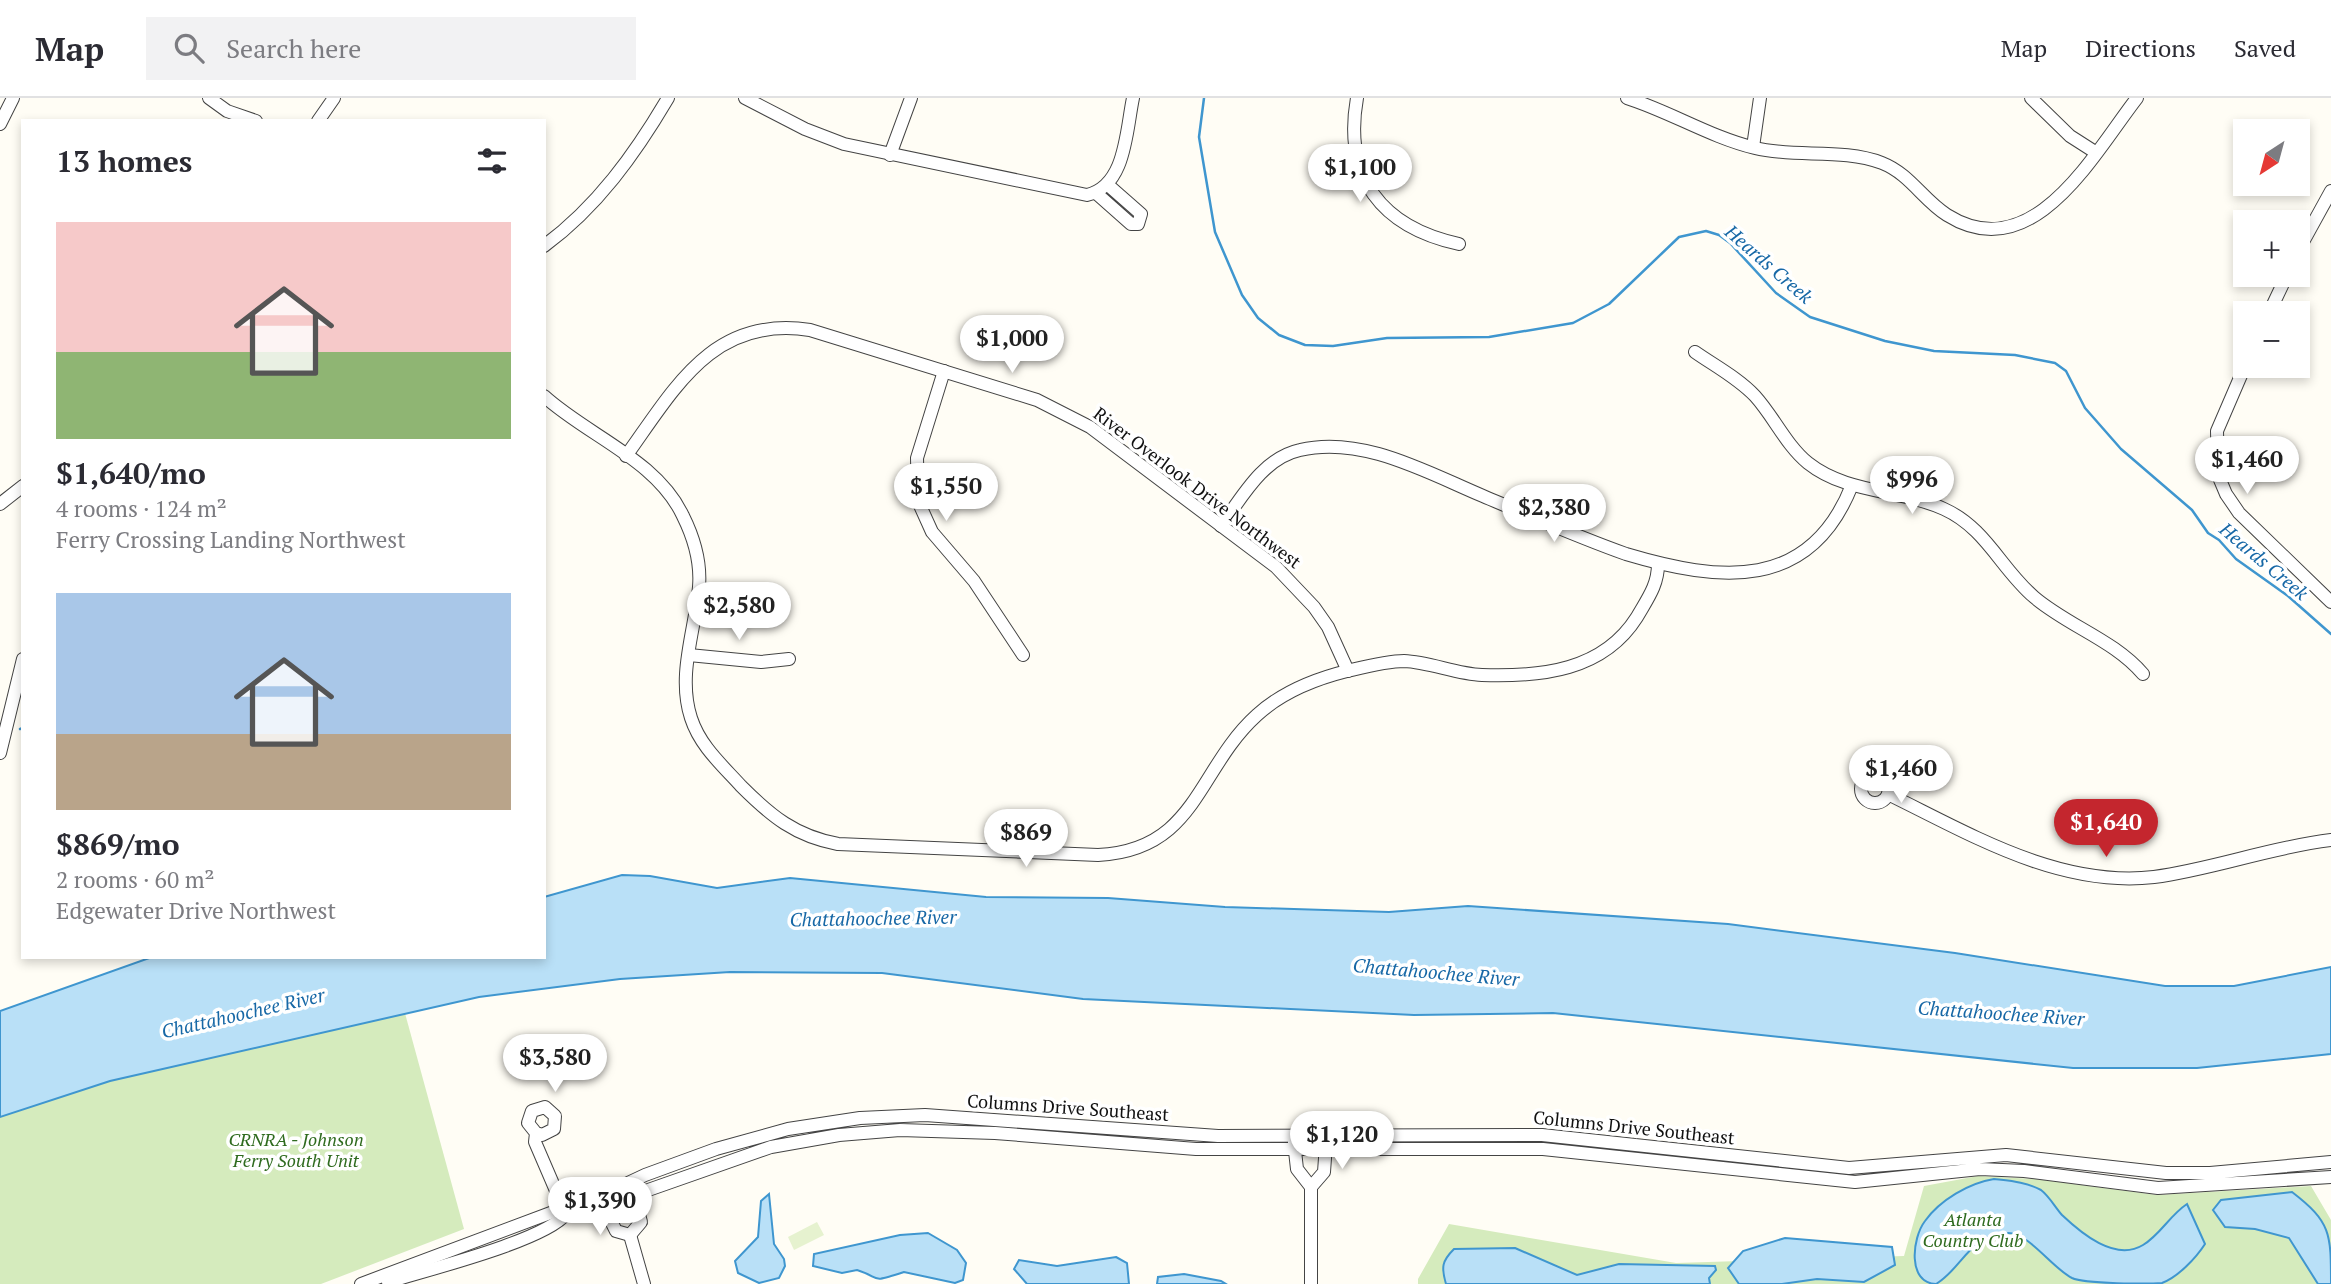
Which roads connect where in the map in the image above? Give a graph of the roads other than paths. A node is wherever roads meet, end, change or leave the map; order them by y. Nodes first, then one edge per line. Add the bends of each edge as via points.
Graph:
1 (13, 98) edge
2 (209, 98) edge
3 (334, 98) edge
4 (668, 98) edge
5 (745, 98) edge
6 (911, 98) edge
7 (1133, 98) edge
8 (1357, 98) edge
9 (1627, 98) edge
10 (1760, 98) edge
11 (2031, 98) edge
12 (2137, 98) edge
13 (250, 119) edge
14 (319, 119) edge
15 (0, 124) edge
16 (1753, 147) junction
17 (2095, 152) junction
18 (890, 155) junction
19 (1108, 185) junction
20 (2331, 191) edge
21 (1096, 193) junction
22 (2310, 229) edge
23 (546, 244) edge
24 (1459, 244) dead end
25 (1695, 352) dead end
26 (944, 371) junction
27 (2240, 378) edge
28 (546, 397) edge
29 (626, 456) junction
30 (1852, 485) junction
31 (21, 487) edge
32 (0, 504) edge
33 (1221, 526) junction
34 (1658, 564) junction
35 (2331, 602) edge
36 (689, 655) junction
37 (1023, 655) dead end
38 (789, 659) dead end
39 (21, 667) edge
40 (1348, 671) junction
41 (2143, 674) dead end
42 (0, 752) edge
43 (1888, 794) dead end
44 (2331, 840) edge
45 (536, 1133) dead end
46 (1326, 1136) junction
47 (1294, 1143) junction
48 (1326, 1149) junction
49 (2331, 1162) edge
50 (2331, 1177) edge
51 (1311, 1187) junction
52 (634, 1195) junction
53 (606, 1199) junction
54 (566, 1214) junction
55 (630, 1235) junction
56 (361, 1284) edge
57 (381, 1284) edge
58 (644, 1284) edge
59 (1311, 1284) edge

1 - 15 street
2 - 13 street
3 - 14 street
4 - 23 street via 615,177 586,211
5 - 18 street via 814,134
6 - 18 street
7 - 19 street via 1118,168
8 - 24 street via 1353,148 1376,198 1413,229
9 - 16 street
10 - 16 street
11 - 17 street
12 - 17 street
16 - 17 street via 1880,162 1907,177 1949,216 1992,229 2019,225 2045,212
18 - 21 street via 1077,194
19 - 21 street
19 - 21 street via 1141,214 1138,224 1131,224
20 - 22 street
25 - 30 street via 1754,395 1808,463
26 - 29 street, River Overlook Drive Northwest via 810,330 754,332 720,345 694,364
26 - 33 street, River Overlook Drive Northwest via 1073,416
26 - 37 street via 917,458 918,500 932,532 974,581
27 - 35 street via 2217,431 2218,475 2239,513
28 - 29 street
29 - 36 street via 668,492 692,537 699,585
30 - 34 street via 1828,531 1781,566 1733,575
30 - 41 street via 1930,503 1962,519 1987,540 2033,596 2127,658
31 - 32 street
33 - 34 street via 1256,478 1278,459 1299,450 1345,448 1394,459 1595,543
33 - 40 street, River Overlook Drive Northwest via 1302,592 1328,627
34 - 40 street via 1658,581 1629,629 1611,646 1568,670 1481,675 1404,661
36 - 38 street via 761,662
36 - 40 street via 686,696 701,740 766,811 795,832 838,844 1098,855 1135,850 1166,834 1187,813 1257,714 1294,690
39 - 42 street
43 - 44 street via 2012,853 2093,875 2151,877
45 - 54 street via 535,1142
46 - 47 street, Columns Drive Southeast
46 - 48 street
46 - 49 street, Columns Drive Southeast via 1563,1136 1849,1168 1992,1155 2166,1173
47 - 48 street, Columns Drive Southeast
47 - 51 street via 1297,1169
47 - 52 street, Columns Drive Southeast via 1196,1149 995,1133 870,1132 771,1147
47 - 53 street, Columns Drive Southeast via 925,1115 860,1118 789,1129 716,1149 628,1183
48 - 50 street, Columns Drive Southeast via 1543,1149 1854,1182 1980,1169 2158,1188
48 - 51 street via 1324,1172
51 - 59 street
52 - 53 street, Columns Drive Southeast
52 - 55 street via 641,1222
53 - 54 street, Columns Drive Southeast
53 - 55 street via 616,1231
54 - 56 street, Columns Drive Southeast via 553,1213
54 - 57 street, Columns Drive Southeast via 558,1223 514,1241
55 - 58 street

